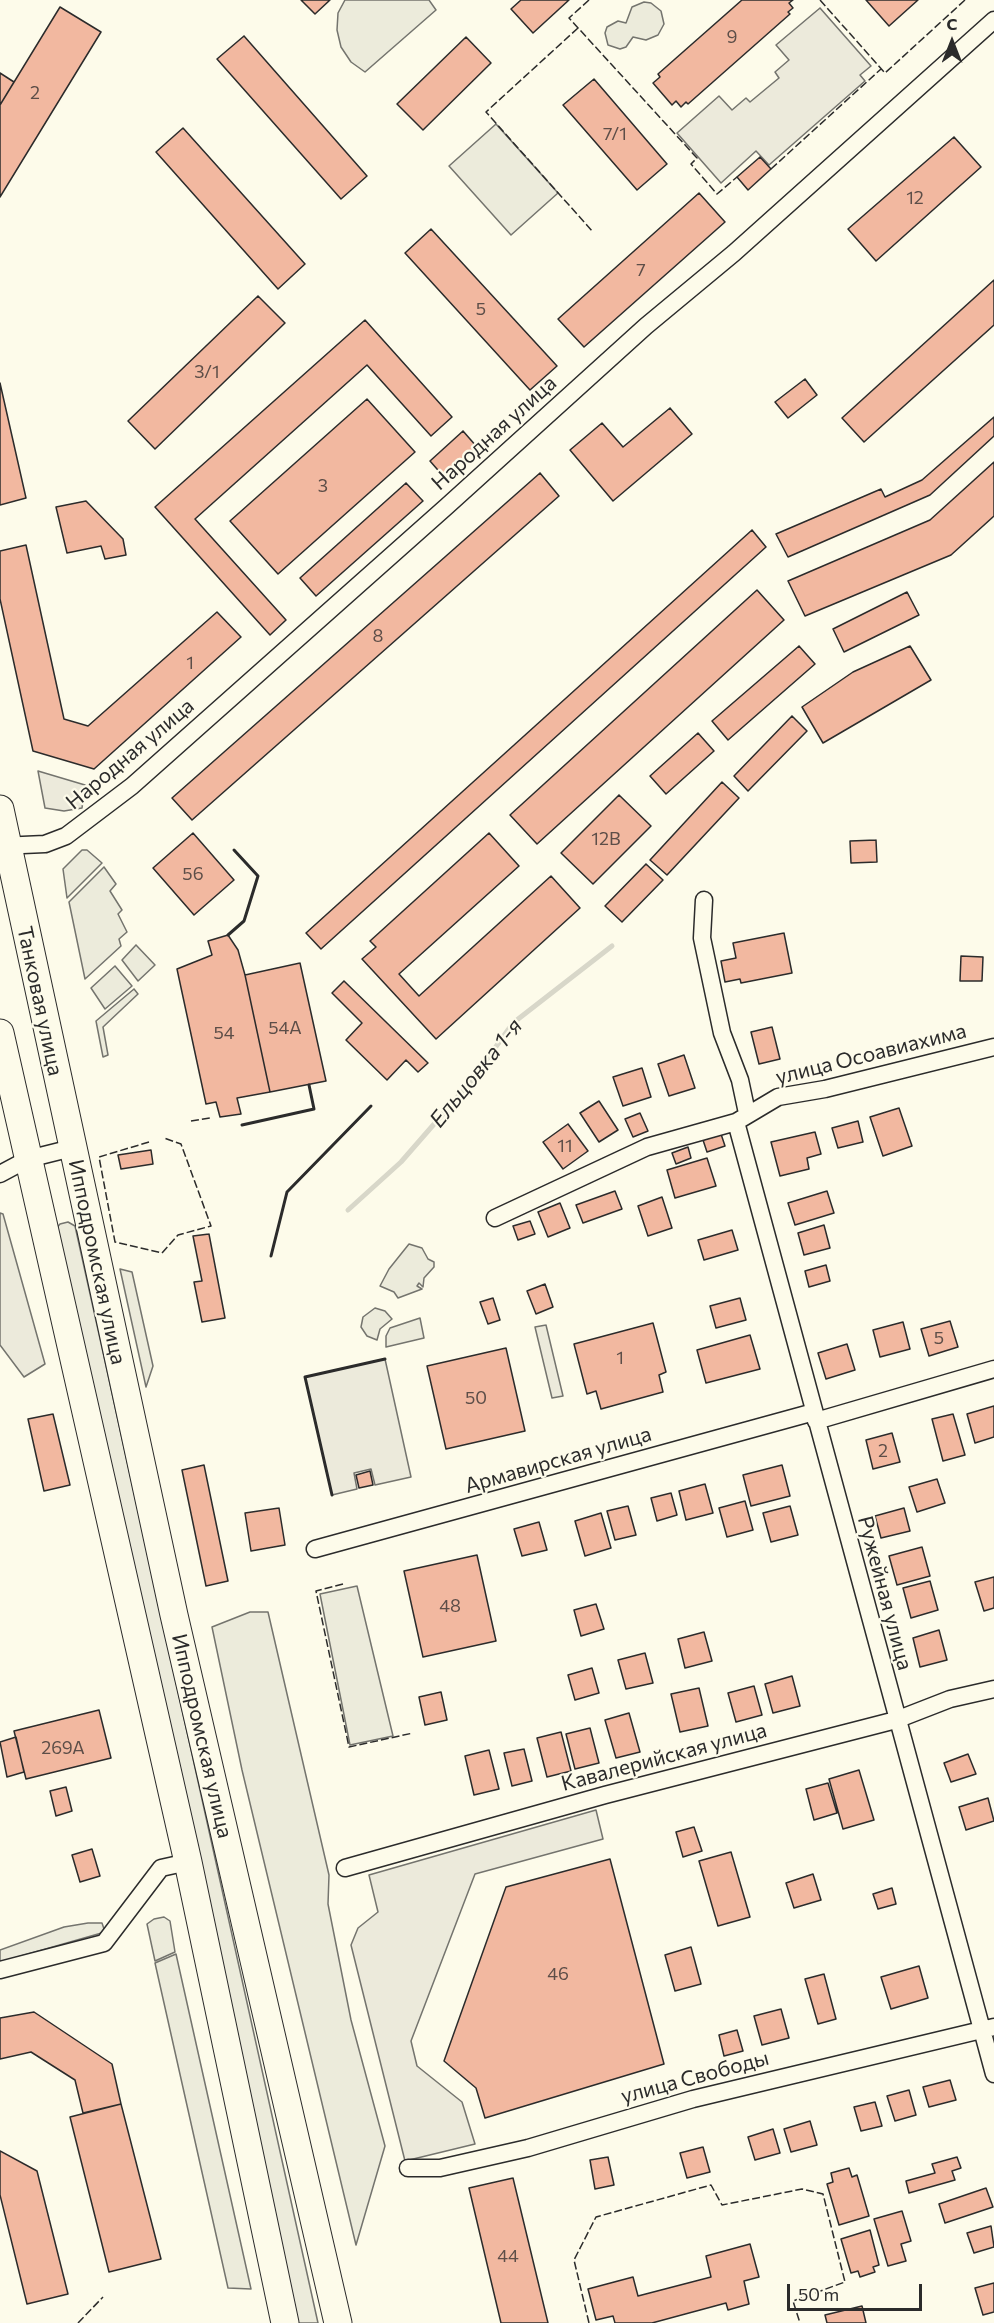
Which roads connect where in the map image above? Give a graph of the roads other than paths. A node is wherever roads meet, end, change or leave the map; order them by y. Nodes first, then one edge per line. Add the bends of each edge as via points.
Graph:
1 (994, 20) edge
2 (0, 809) edge
3 (4, 846) edge
4 (10, 896) edge
5 (704, 900) dead end
6 (0, 1033) edge
7 (994, 1047) edge
8 (741, 1118) junction
9 (72, 1148) junction
10 (28, 1159) junction
11 (0, 1174) edge
12 (85, 1208) junction
13 (495, 1218) dead end
14 (42, 1219) junction
15 (994, 1369) edge
16 (815, 1417) junction
17 (315, 1549) dead end
18 (994, 1689) edge
19 (896, 1720) junction
20 (188, 1862) junction
21 (345, 1868) dead end
22 (0, 1970) edge
23 (988, 2028) edge
24 (994, 2074) edge
25 (408, 2168) dead end
26 (285, 2323) edge
27 (338, 2323) edge

1 - 3 street, Народная улица via 91,819 45,844
2 - 3 highway, Танковая улица
3 - 4 highway, Танковая улица
4 - 9 highway, Танковая улица via 22,919
5 - 8 street, Ружейная улица via 702,938 722,1033 740,1080
6 - 10 highway
7 - 8 street, улица Осоавиахима via 778,1097
8 - 13 street, улица Осоавиахима via 646,1147
8 - 16 street, Ружейная улица
9 - 10 street
9 - 12 highway, Ипподромская улица
10 - 11 street
10 - 14 highway, Ипподромская улица
12 - 14 highway via 69,1203 53,1207
12 - 27 highway, Ипподромская улица via 174,1615
14 - 20 highway, Ипподромская улица
15 - 16 street, Армавирская улица
16 - 17 street, Армавирская улица
16 - 19 street, Ружейная улица
18 - 19 street, Кавалерийская улица via 950,1699
19 - 21 street, Кавалерийская улица via 594,1798
19 - 23 street, Ружейная улица
20 - 22 street via 161,1868 104,1943
20 - 26 highway, Ипподромская улица
23 - 24 street, Ружейная улица
23 - 25 street, улица Свободы via 693,2099 528,2148 440,2168

